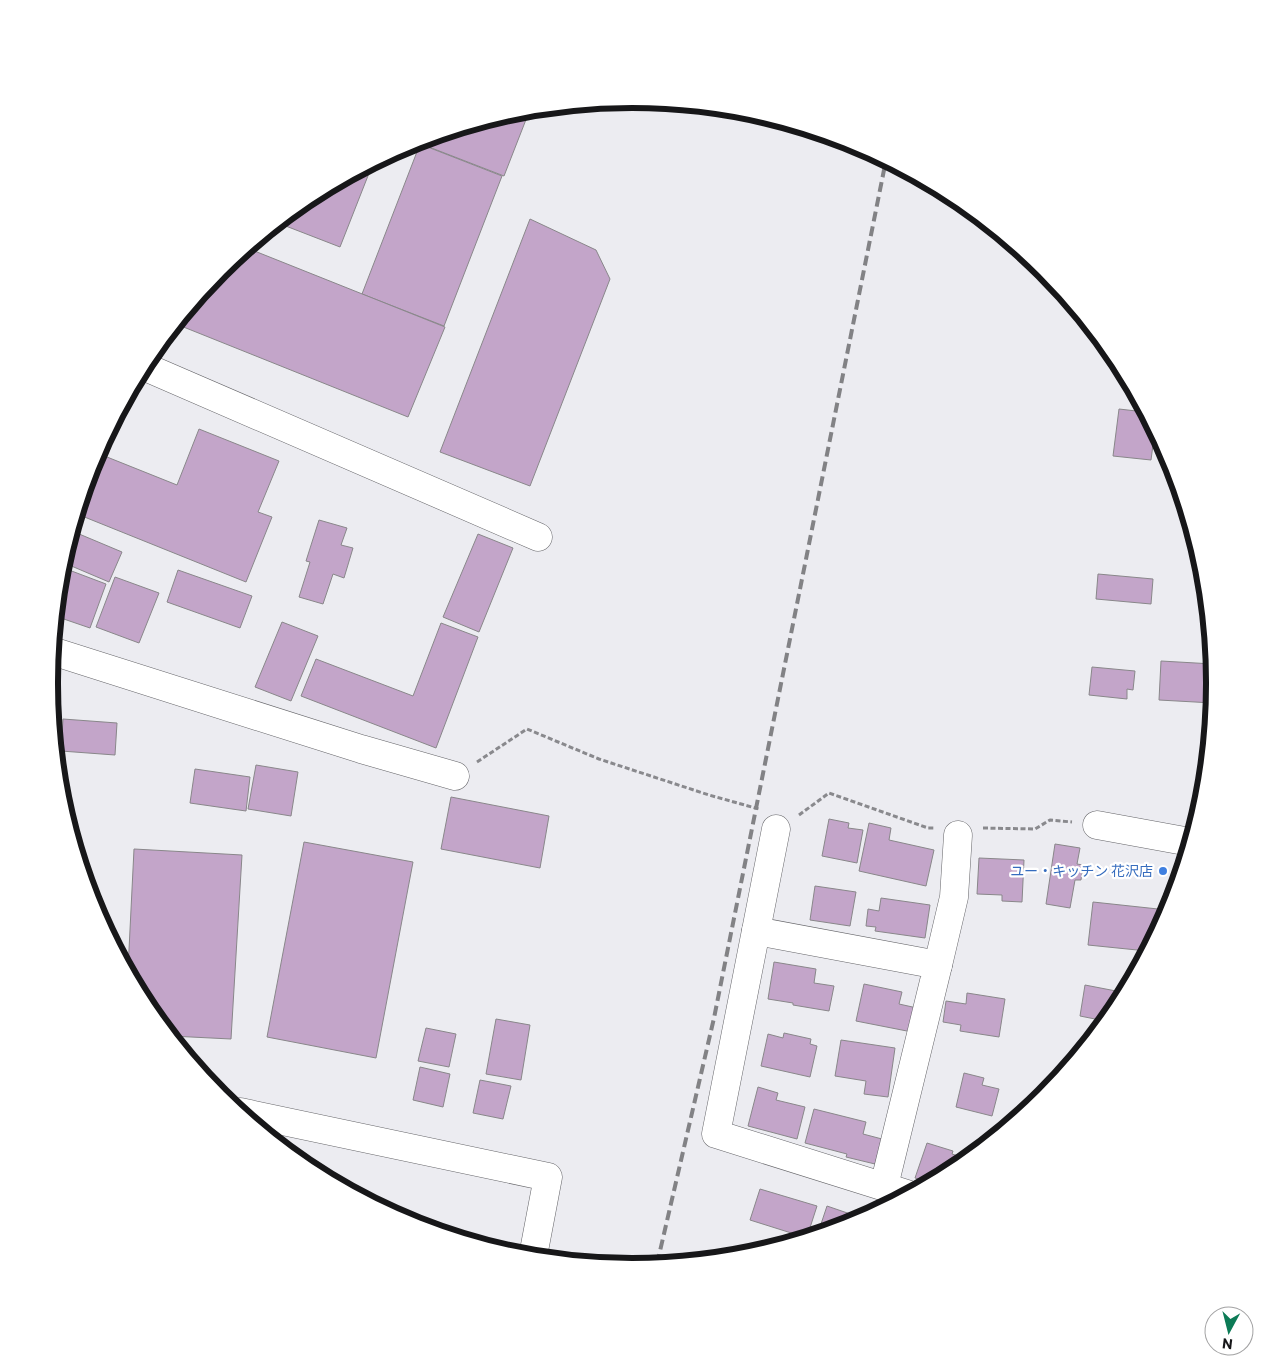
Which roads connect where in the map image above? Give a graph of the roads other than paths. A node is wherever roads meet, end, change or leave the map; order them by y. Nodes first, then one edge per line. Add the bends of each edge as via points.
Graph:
1 (151, 369) edge
2 (538, 537) dead end
3 (59, 653) edge
4 (456, 776) road end
5 (779, 819) road end
6 (1097, 826) road end
7 (957, 830) road end
8 (1184, 841) edge
9 (756, 931) junction
10 (938, 965) junction
11 (253, 1115) edge
12 (895, 1190) edge
13 (534, 1249) edge

1 - 2 street
3 - 4 street via 361,750
5 - 9 street
6 - 8 street
7 - 10 street via 954,897
9 - 10 street
9 - 12 street via 716,1134
10 - 12 street
11 - 13 street via 548,1177

